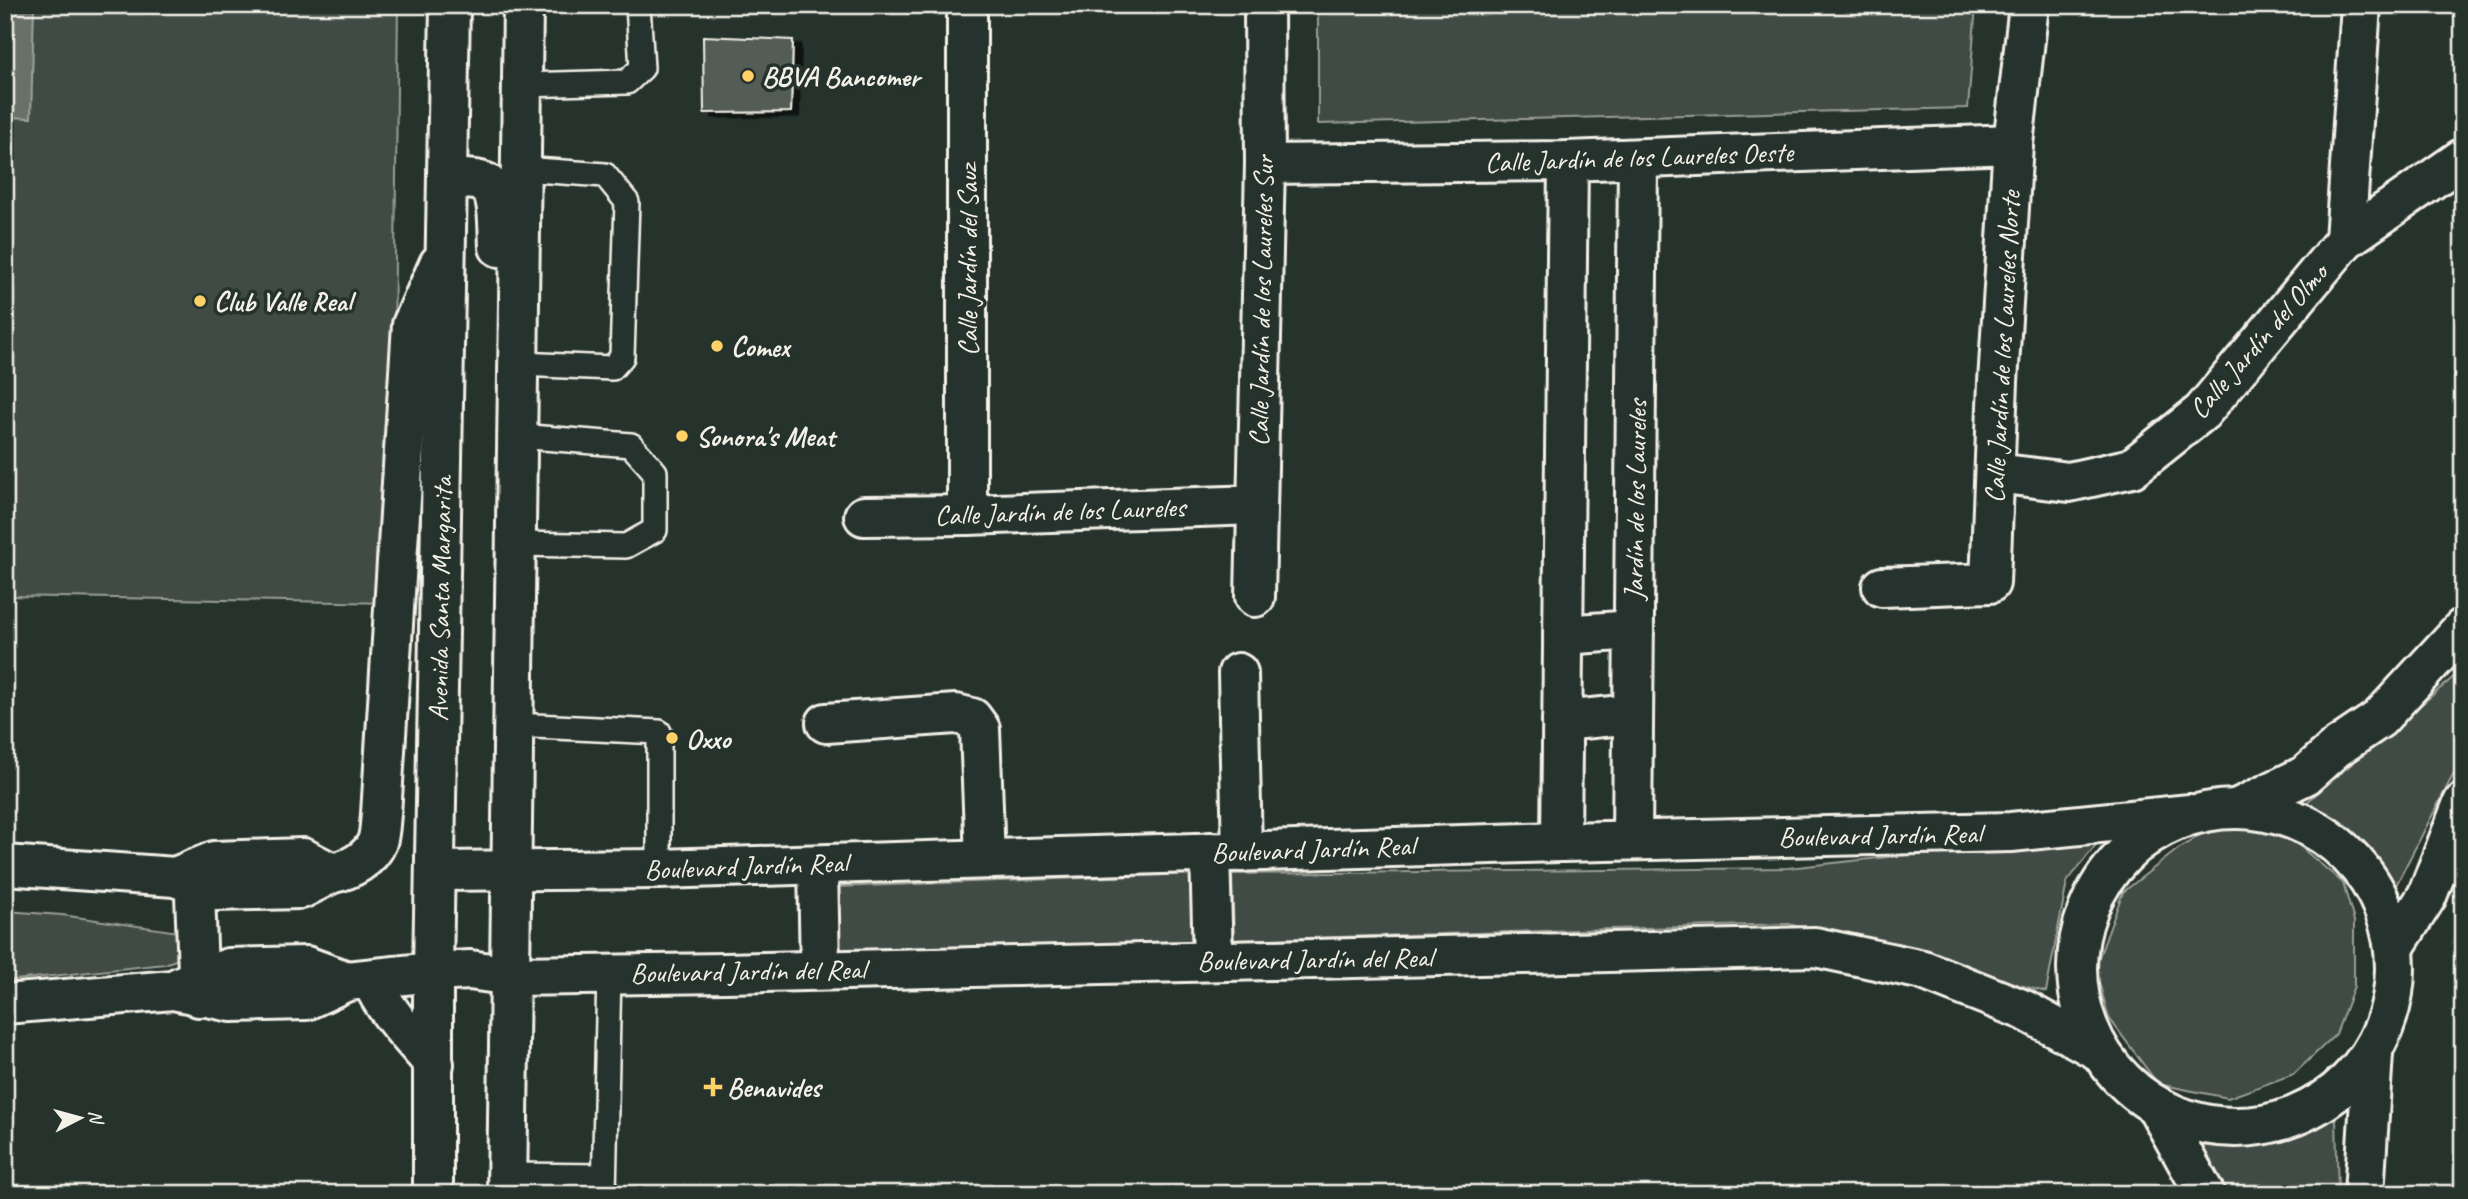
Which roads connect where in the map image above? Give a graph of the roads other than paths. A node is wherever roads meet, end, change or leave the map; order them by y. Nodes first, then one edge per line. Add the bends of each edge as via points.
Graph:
1 (450, 5) edge
2 (523, 5) edge
3 (638, 5) edge
4 (967, 5) edge
5 (1264, 5) edge
6 (2029, 5) edge
7 (2361, 5) edge
8 (522, 85) junction
9 (2013, 144) junction
10 (2463, 158) edge
11 (1638, 159) junction
12 (1568, 161) junction
13 (1265, 163) junction
14 (521, 169) junction
15 (448, 179) junction
16 (2345, 240) junction
17 (446, 246) junction
18 (519, 364) junction
19 (518, 436) junction
20 (1995, 473) junction
21 (1257, 505) junction
22 (967, 515) junction
23 (864, 516) dead end
24 (517, 544) junction
25 (1882, 587) dead end
26 (1255, 597) dead end
27 (2463, 628) edge
28 (1634, 630) junction
29 (1563, 635) junction
30 (1238, 673) dead end
31 (1633, 714) junction
32 (1562, 720) junction
33 (826, 723) dead end
34 (514, 725) junction
35 (2463, 803) edge
36 (2240, 807) junction
37 (2190, 814) junction
38 (1632, 840) junction
39 (1561, 842) junction
40 (1226, 852) junction
41 (985, 859) junction
42 (818, 864) junction
43 (5, 865) edge
44 (659, 869) junction
45 (435, 871) junction
46 (512, 872) junction
47 (188, 876) junction
48 (2395, 946) junction
49 (1213, 961) junction
50 (820, 970) junction
51 (433, 971) junction
52 (609, 973) junction
53 (511, 976) junction
54 (359, 980) junction
55 (190, 989) junction
56 (5, 1004) edge
57 (2099, 1051) junction
58 (2373, 1053) junction
59 (434, 1065) junction
60 (2158, 1109) junction
61 (508, 1184) edge
62 (604, 1185) edge
63 (433, 1194) edge
64 (2205, 1194) edge
65 (2364, 1194) edge

1 - 15 street, Avenida Santa Margarita
2 - 8 street
3 - 8 lane via 642,68 627,82
4 - 22 street, Calle Jardín del Sauz
5 - 13 street, Calle Jardín de los Laureles Sur
6 - 9 street, Calle Jardín de los Laureles Norte
7 - 16 street
8 - 14 street
9 - 11 street, Calle Jardín de los Laureles Oeste
9 - 20 street, Calle Jardín de los Laureles Norte
10 - 16 street, Calle Jardín del Olmo
11 - 12 street, Calle Jardín de los Laureles Oeste
11 - 28 street, Jardín de los Laureles
12 - 13 street, Calle Jardín de los Laureles Oeste
12 - 29 street
13 - 21 street, Calle Jardín de los Laureles Sur
14 - 18 street
14 - 18 lane via 605,176 627,202 622,357 612,368
15 - 17 street, Avenida Santa Margarita
15 - 18 street via 486,183 495,197 505,329 508,347
16 - 20 street, Calle Jardín del Olmo via 2202,412 2132,468 2069,482
17 - 45 street, Avenida Santa Margarita
17 - 47 street via 412,325 377,842 363,860 300,889 215,891
18 - 19 street
19 - 24 street
19 - 24 lane via 631,445 656,472 655,530 625,547
20 - 25 street, Calle Jardín de los Laureles Norte via 1990,583
21 - 22 street, Calle Jardín de los Laureles
21 - 26 street, Calle Jardín de los Laureles Sur
22 - 23 street, Calle Jardín de los Laureles
24 - 34 street
27 - 36 street via 2379,719 2306,775
28 - 29 street
28 - 31 street, Jardín de los Laureles
29 - 32 street
30 - 40 street
31 - 32 street
31 - 38 street, Jardín de los Laureles
32 - 39 street
33 - 41 street via 956,715 972,718 980,729
34 - 44 lane via 659,732
34 - 46 street
35 - 48 street via 2427,896
36 - 37 street
36 - 48 street via 2295,819 2343,848 2378,892
37 - 38 street, Boulevard Jardín Real via 2011,832
37 - 57 street via 2161,826 2126,852 2100,886 2082,925 2077,968 2083,1011
38 - 39 street, Boulevard Jardín Real
39 - 40 street, Boulevard Jardín Real
40 - 41 street, Boulevard Jardín Real
40 - 49 street
41 - 42 street, Boulevard Jardín Real
42 - 44 street, Boulevard Jardín Real
42 - 50 street
43 - 47 street
44 - 46 street, Boulevard Jardín Real
45 - 46 street, Boulevard Jardín Real
45 - 51 street, Avenida Santa Margarita
46 - 53 street
47 - 55 street
48 - 58 street via 2393,1001
49 - 50 street, Boulevard Jardín del Real
49 - 57 street, Boulevard Jardín del Real via 1815,947 1923,970 2024,1010
50 - 52 street, Boulevard Jardín del Real
51 - 53 street, Boulevard Jardín del Real
51 - 54 street, Boulevard Jardín del Real
51 - 59 street, Avenida Santa Margarita
52 - 53 street, Boulevard Jardín del Real
52 - 62 lane
53 - 61 street
54 - 55 street, Boulevard Jardín del Real via 306,1000 232,1002
54 - 59 street via 378,996
55 - 56 street, Boulevard Jardín del Real
57 - 60 street via 2125,1084
58 - 60 street via 2342,1090 2300,1116 2241,1128 2204,1126
58 - 65 street
59 - 63 street, Avenida Santa Margarita
60 - 64 street
61 - 62 lane

